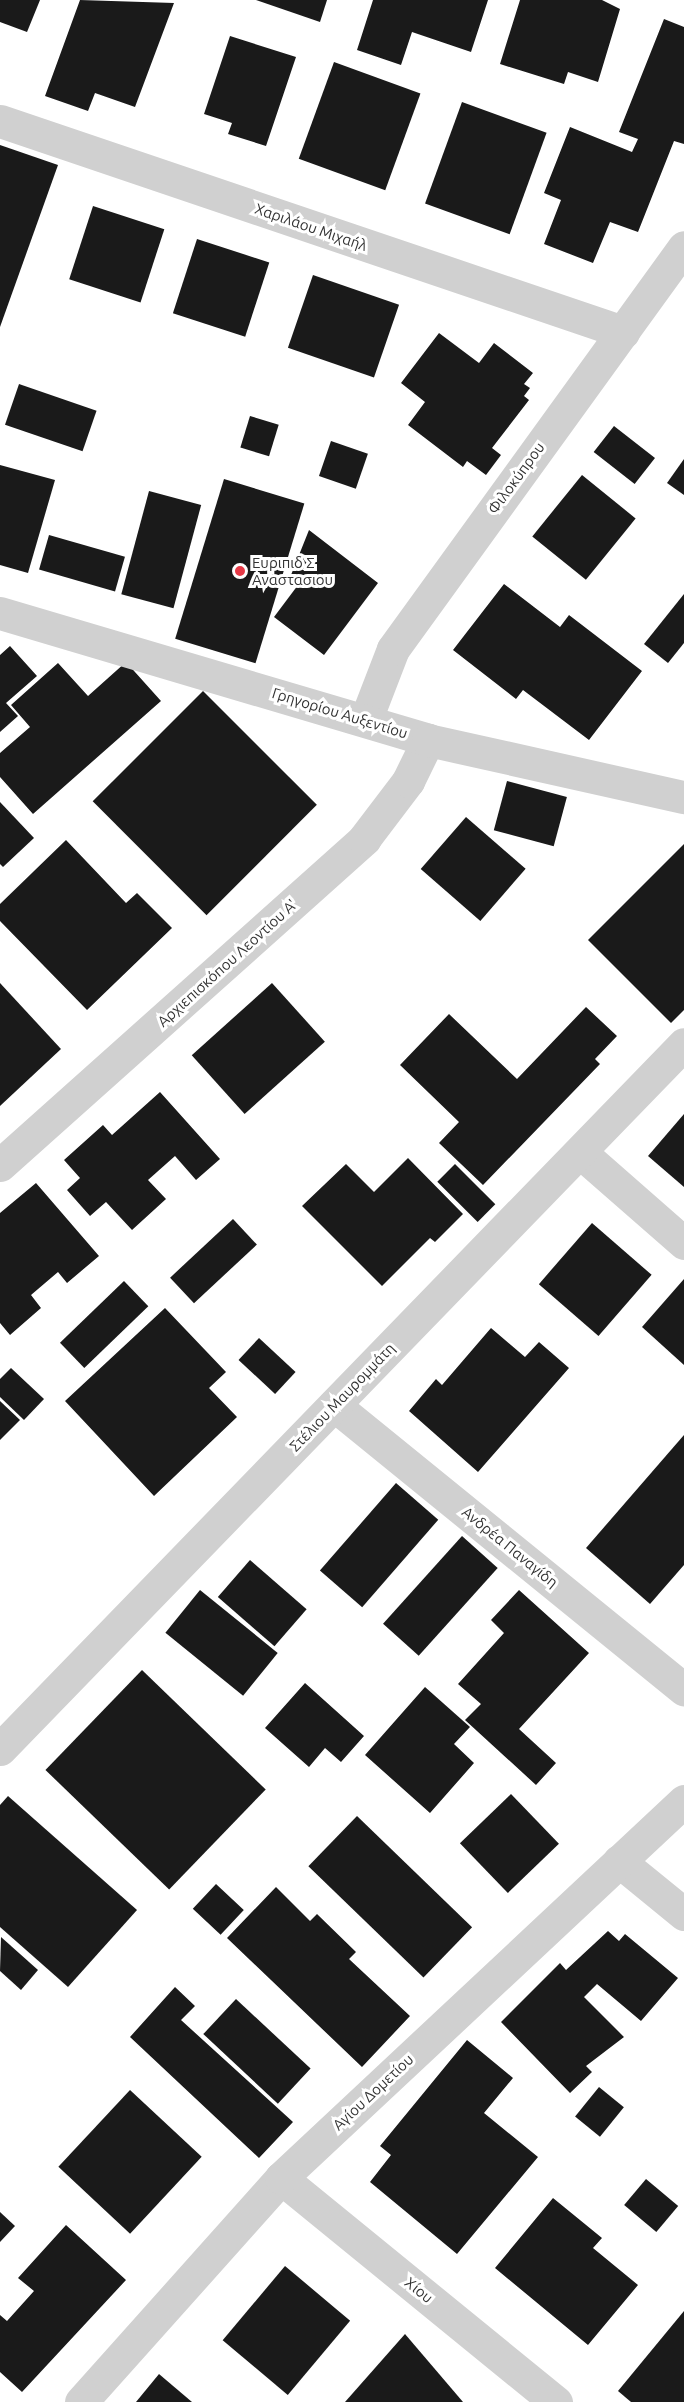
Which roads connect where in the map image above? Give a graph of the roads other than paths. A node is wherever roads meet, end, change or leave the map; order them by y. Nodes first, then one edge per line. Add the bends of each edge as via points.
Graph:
1 (0, 121) edge
2 (684, 247) edge
3 (622, 332) junction
4 (0, 613) edge
5 (366, 719) junction
6 (428, 740) junction
7 (684, 797) edge
8 (684, 1044) edge
9 (580, 1152) junction
10 (0, 1165) edge
11 (684, 1243) edge
12 (334, 1405) junction
13 (684, 1689) edge
14 (0, 1749) edge
15 (684, 1801) edge
16 (619, 1861) junction
17 (684, 1914) edge
18 (281, 2178) junction
19 (81, 2402) edge
20 (556, 2402) edge

1 - 3 street, Χαριλάου Μιχαήλ
2 - 3 street, Φιλοκύπρου
3 - 5 street, Φιλοκύπρου via 393,649
4 - 5 street, Γρηγορίου Αυξεντίου
5 - 6 street, Γρηγορίου Αυξεντίου
6 - 7 street, Γρηγορίου Αυξεντίου
6 - 10 street, Αρχιεπισκόπου Λεοντίου Α' via 408,782 364,839
8 - 9 street, Στέλιου Μαυρομμάτη
9 - 11 street
9 - 12 street, Στέλιου Μαυρομμάτη
12 - 13 street, Ανδρέα Παναγίδη
12 - 14 street, Στέλιου Μαυρομμάτη
15 - 16 street, Αγίου Δομετίου
16 - 17 street
16 - 18 street, Αγίου Δομετίου
18 - 19 street, Αγίου Δομετίου
18 - 20 street, Χίου

